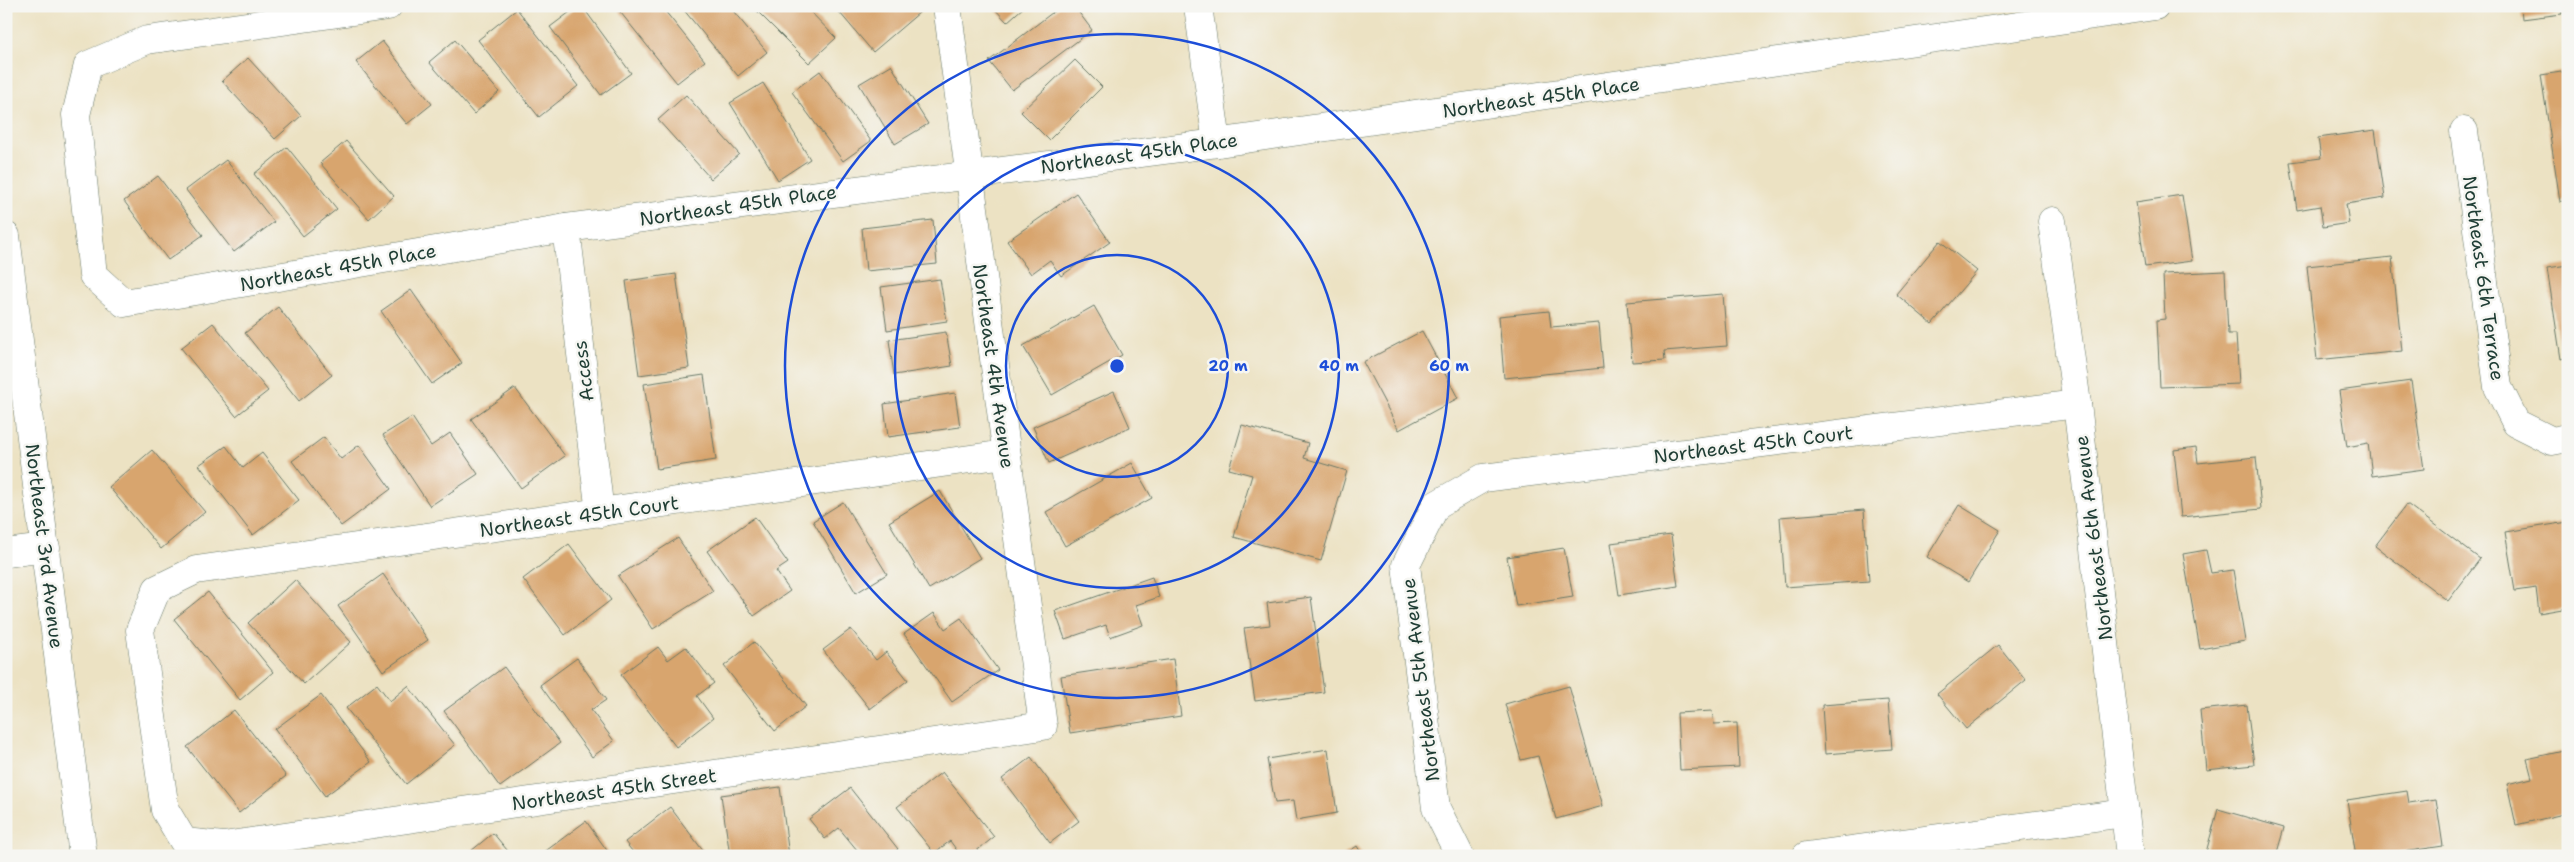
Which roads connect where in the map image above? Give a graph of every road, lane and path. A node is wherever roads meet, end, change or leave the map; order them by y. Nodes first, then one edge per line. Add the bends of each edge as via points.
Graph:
1 (388, 6) edge
2 (947, 6) edge
3 (1198, 6) edge
4 (2142, 7) edge
5 (2464, 130) dead end
6 (1217, 143) junction
7 (969, 175) junction
8 (2052, 221) dead end
9 (566, 228) junction
10 (6, 236) edge
11 (2077, 404) junction
12 (2568, 438) edge
13 (1005, 454) junction
14 (1436, 505) joint
15 (600, 513) junction
16 (46, 548) junction
17 (6, 553) edge
18 (1043, 726) joint
19 (2125, 813) junction
20 (184, 842) joint
21 (83, 856) edge
22 (1460, 856) edge
23 (1806, 856) edge
24 (2130, 856) edge

1 - 9 street, Northeast 45th Place via 147,40 88,65 76,115 93,275 124,303
2 - 7 street, Northeast 4th Avenue
3 - 6 street
4 - 6 street, Northeast 45th Place
5 - 12 street, Northeast 6th Terrace via 2498,387 2516,423 2552,441
6 - 7 street, Northeast 45th Place
7 - 9 street, Northeast 45th Place
7 - 13 street, Northeast 4th Avenue
8 - 11 street, Northeast 6th Avenue
9 - 15 street, Access
10 - 16 street, Northeast 3rd Avenue
11 - 14 street, Northeast 45th Court via 1483,478
11 - 19 street, Northeast 6th Avenue
13 - 15 street, Northeast 45th Court
13 - 18 street, Northeast 4th Avenue
14 - 22 street, Northeast 5th Avenue via 1406,565 1436,808
15 - 20 street, Northeast 45th Court via 196,570 157,589 140,630 166,810
16 - 17 street
16 - 21 street, Northeast 3rd Avenue
18 - 20 street, Northeast 45th Street via 224,846
19 - 23 street
19 - 24 street, Northeast 6th Avenue

